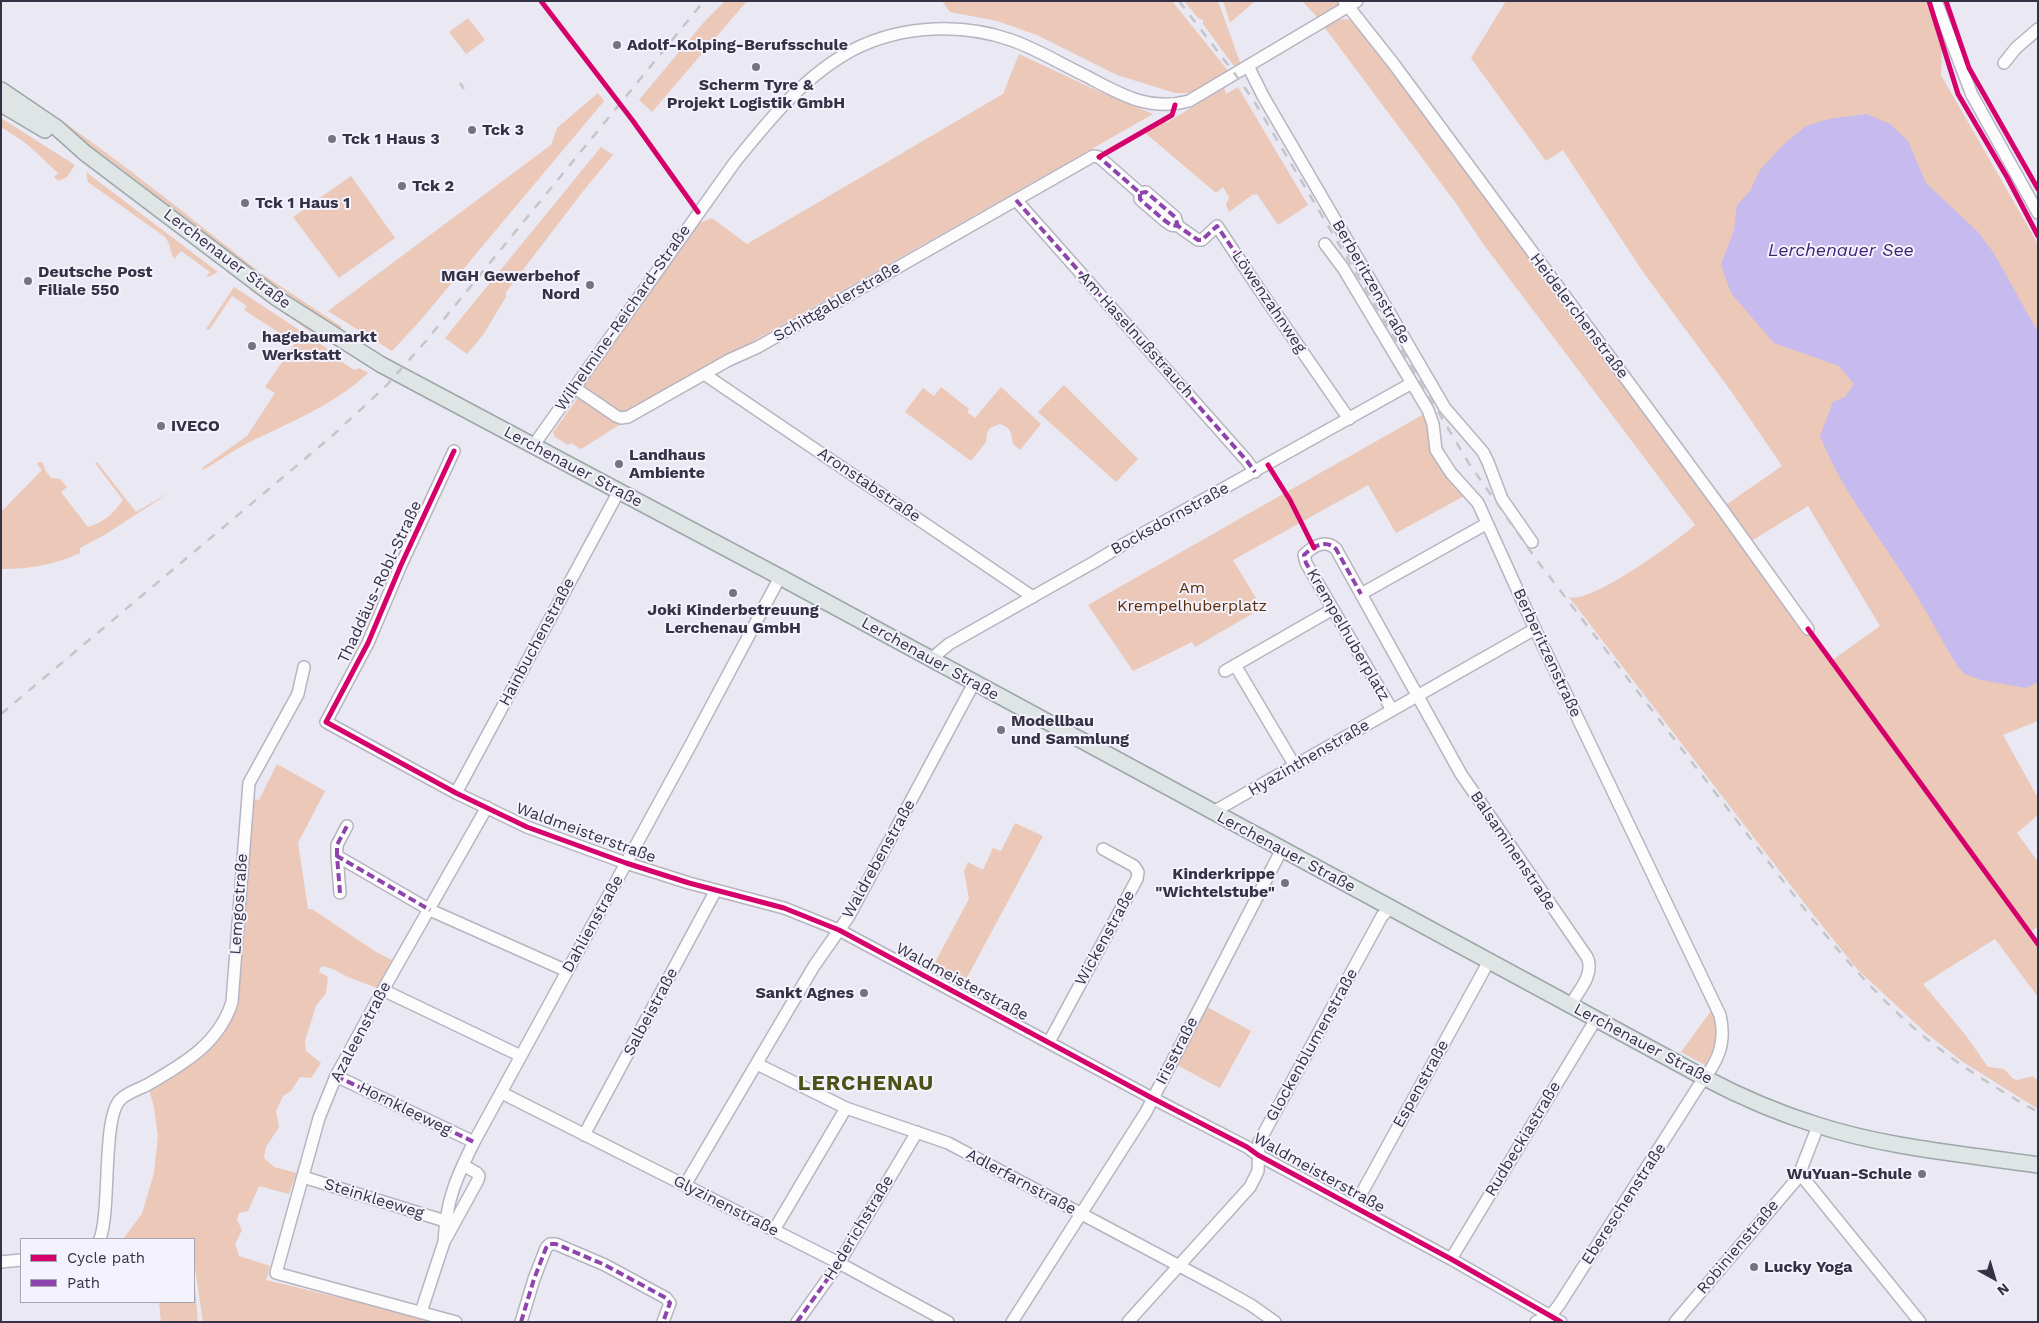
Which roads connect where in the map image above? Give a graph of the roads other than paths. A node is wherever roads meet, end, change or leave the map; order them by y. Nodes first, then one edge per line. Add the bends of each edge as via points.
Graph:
1 (1936, 1) edge
2 (1349, 3) edge
3 (2038, 29) edge
4 (2004, 63) dead end
5 (1248, 66) junction
6 (1, 90) edge
7 (1, 104) edge
8 (85, 153) junction
9 (1099, 157) joint
10 (1016, 200) junction
11 (2038, 213) edge
12 (1325, 244) dead end
13 (704, 374) junction
14 (1412, 383) junction
15 (575, 388) junction
16 (1349, 419) junction
17 (533, 446) junction
18 (454, 451) dead end
19 (1255, 472) junction
20 (619, 491) junction
21 (1486, 524) junction
22 (1532, 542) dead end
23 (780, 577) junction
24 (1361, 594) junction
25 (1033, 597) junction
26 (1333, 610) junction
27 (1536, 628) junction
28 (1808, 628) dead end
29 (931, 659) junction
30 (1235, 665) junction
31 (304, 667) dead end
32 (1225, 672) dead end
33 (974, 683) junction
34 (1418, 696) junction
35 (1392, 710) junction
36 (326, 722) joint
37 (1294, 766) junction
38 (456, 792) junction
39 (487, 808) junction
40 (1213, 812) junction
41 (347, 826) dead end
42 (1103, 849) dead end
43 (1282, 849) junction
44 (337, 856) junction
45 (626, 863) junction
46 (716, 890) junction
47 (340, 893) dead end
48 (1390, 908) junction
49 (430, 910) junction
50 (838, 930) junction
51 (1489, 961) junction
52 (567, 971) junction
53 (383, 990) junction
54 (1570, 1005) junction
55 (1596, 1019) junction
56 (1048, 1042) junction
57 (521, 1056) junction
58 (757, 1064) junction
59 (336, 1076) junction
60 (1705, 1078) junction
61 (502, 1093) junction
62 (1152, 1098) junction
63 (846, 1108) junction
64 (1818, 1126) junction
65 (916, 1132) junction
66 (584, 1134) junction
67 (474, 1142) junction
68 (1258, 1155) junction
69 (463, 1165) junction
70 (2038, 1165) edge
71 (1802, 1174) junction
72 (303, 1176) junction
73 (686, 1185) junction
74 (1354, 1207) junction
75 (1082, 1214) junction
76 (445, 1221) junction
77 (774, 1230) junction
78 (100, 1238) edge
79 (444, 1242) junction
80 (20, 1260) edge
81 (1451, 1260) junction
82 (1, 1262) edge
83 (839, 1263) junction
84 (1178, 1265) junction
85 (421, 1312) junction
86 (1556, 1318) edge
87 (456, 1322) edge
88 (521, 1322) edge
89 (662, 1322) edge
90 (797, 1322) edge
91 (948, 1322) edge
92 (1012, 1322) edge
93 (1128, 1322) edge
94 (1275, 1322) edge
95 (1536, 1322) edge
96 (1675, 1322) edge
97 (1920, 1322) edge

1 - 11 street via 1970,90
2 - 5 street, Wilhelmine-Reichard-Straße
2 - 28 street, Heidelerchenstraße
3 - 4 street
5 - 15 street, Wilhelmine-Reichard-Straße via 1189,101 1161,106 1128,98 1022,44 972,30 924,29 883,37 844,54 804,85 735,162
5 - 22 street, Berberitzenstraße via 1440,400 1483,452 1502,499
6 - 8 main road, Lerchenauer Straße via 57,128
7 - 8 main road, Lerchenauer Straße
8 - 17 main road, Lerchenauer Straße via 278,299 380,364
9 - 10 street, Schittgablerstraße via 1093,156
9 - 16 street, Löwenzahnweg via 1140,193 1140,199 1164,220 1198,240 1217,226 1219,228
10 - 13 street, Schittgablerstraße via 758,347
10 - 19 street, Am Haselnußstrauch
12 - 14 street, Berberitzenstraße via 1343,268
13 - 15 street, Schittgablerstraße via 621,418
13 - 25 street, Aronstabstraße
14 - 16 street, Bocksdornstraße
14 - 21 street, Berberitzenstraße via 1428,410 1436,450 1451,473 1478,503
15 - 17 street, Wilhelmine-Reichard-Straße
16 - 19 street, Bocksdornstraße
17 - 20 main road, Lerchenauer Straße
18 - 36 street, Thaddäus-Robl-Straße via 368,643
19 - 25 street, Bocksdornstraße
20 - 23 main road, Lerchenauer Straße
20 - 38 street, Hainbuchenstraße
21 - 24 street
21 - 27 street, Berberitzenstraße
23 - 29 main road, Lerchenauer Straße
23 - 45 street, Dahlienstraße
24 - 26 street, Krempelhuberplatz via 1331,544 1324,543 1314,548 1304,556 1306,563
24 - 34 street, Krempelhuberplatz
25 - 29 street, Bocksdornstraße via 949,644
26 - 30 street
26 - 35 street, Krempelhuberplatz
27 - 34 street, Hyazinthenstraße
27 - 60 street, Berberitzenstraße via 1720,1015 1724,1029 1720,1052
29 - 33 main road, Lerchenauer Straße
30 - 32 street
30 - 37 street
31 - 78 street, Lemgostraße via 298,694 249,782 232,1002 227,1017 200,1051 120,1100 112,1121 106,1206
33 - 40 main road, Lerchenauer Straße
33 - 50 street, Waldrebenstraße via 854,907
34 - 35 street, Hyazinthenstraße
34 - 54 street, Balsaminenstraße via 1473,793 1590,963 1589,972
35 - 37 street, Hyazinthenstraße
36 - 38 street, Waldmeisterstraße
37 - 40 street, Hyazinthenstraße
38 - 39 street, Waldmeisterstraße
39 - 45 street, Waldmeisterstraße via 527,827
39 - 49 street, Azaleenstraße
40 - 43 main road, Lerchenauer Straße
41 - 44 street via 336,845
42 - 56 street, Wickenstraße via 1134,866 1138,872 1137,879
43 - 48 main road, Lerchenauer Straße
43 - 62 street, Irisstraße
44 - 47 street
44 - 49 street
45 - 46 street, Waldmeisterstraße
45 - 52 street, Dahlienstraße
46 - 50 street, Waldmeisterstraße via 784,908
46 - 66 street, Salbeistraße
48 - 51 main road, Lerchenauer Straße
48 - 68 street, Glockenblumenstraße via 1382,916 1259,1142
49 - 52 street
49 - 53 street, Azaleenstraße
50 - 56 street, Waldmeisterstraße
50 - 58 street, Waldrebenstraße
51 - 54 main road, Lerchenauer Straße
51 - 74 street, Espenstraße
52 - 57 street, Dahlienstraße
53 - 57 street
53 - 59 street, Azaleenstraße
54 - 55 main road, Lerchenauer Straße
55 - 60 main road, Lerchenauer Straße
55 - 81 street, Rudbeckiastraße
56 - 62 street, Waldmeisterstraße
57 - 61 street, Dahlienstraße
58 - 63 street, Adlerfarnstraße
58 - 73 street, Waldrebenstraße
59 - 67 street, Hornkleeweg
59 - 72 street, Azaleenstraße via 319,1118
60 - 64 main road, Lerchenauer Straße via 1750,1100
60 - 86 street, Ebereschenstraße
61 - 66 street, Glyzinenstraße
61 - 67 street, Dahlienstraße
62 - 68 street, Waldmeisterstraße
62 - 75 street, Irisstraße
63 - 65 street, Adlerfarnstraße
63 - 77 street
64 - 70 main road, Lerchenauer Straße via 1894,1143
64 - 71 street
65 - 75 street, Adlerfarnstraße via 948,1143
65 - 83 street, Hederichstraße
66 - 73 street, Glyzinenstraße
67 - 69 street, Dahlienstraße
68 - 74 street, Waldmeisterstraße
68 - 84 street, Glockenblumenstraße via 1258,1172 1250,1187
69 - 76 street, Dahlienstraße via 452,1188
69 - 79 street, Dahlienstraße via 479,1176
71 - 96 street, Robinienstraße
71 - 97 street
72 - 76 street, Steinkleeweg
72 - 85 street, Azaleenstraße via 276,1273
73 - 77 street, Glyzinenstraße
74 - 81 street, Waldmeisterstraße
75 - 84 street, Adlerfarnstraße
75 - 92 street, Irisstraße
76 - 79 street, Dahlienstraße
77 - 83 street, Glyzinenstraße
79 - 85 street, Dahlienstraße
80 - 82 street
81 - 86 street, Waldmeisterstraße
83 - 90 street, Hederichstraße
83 - 91 street, Glyzinenstraße
84 - 93 street, Glockenblumenstraße
84 - 94 street, Adlerfarnstraße
85 - 87 street
86 - 95 street
88 - 89 street via 546,1248 556,1244 622,1273 666,1298 670,1308

